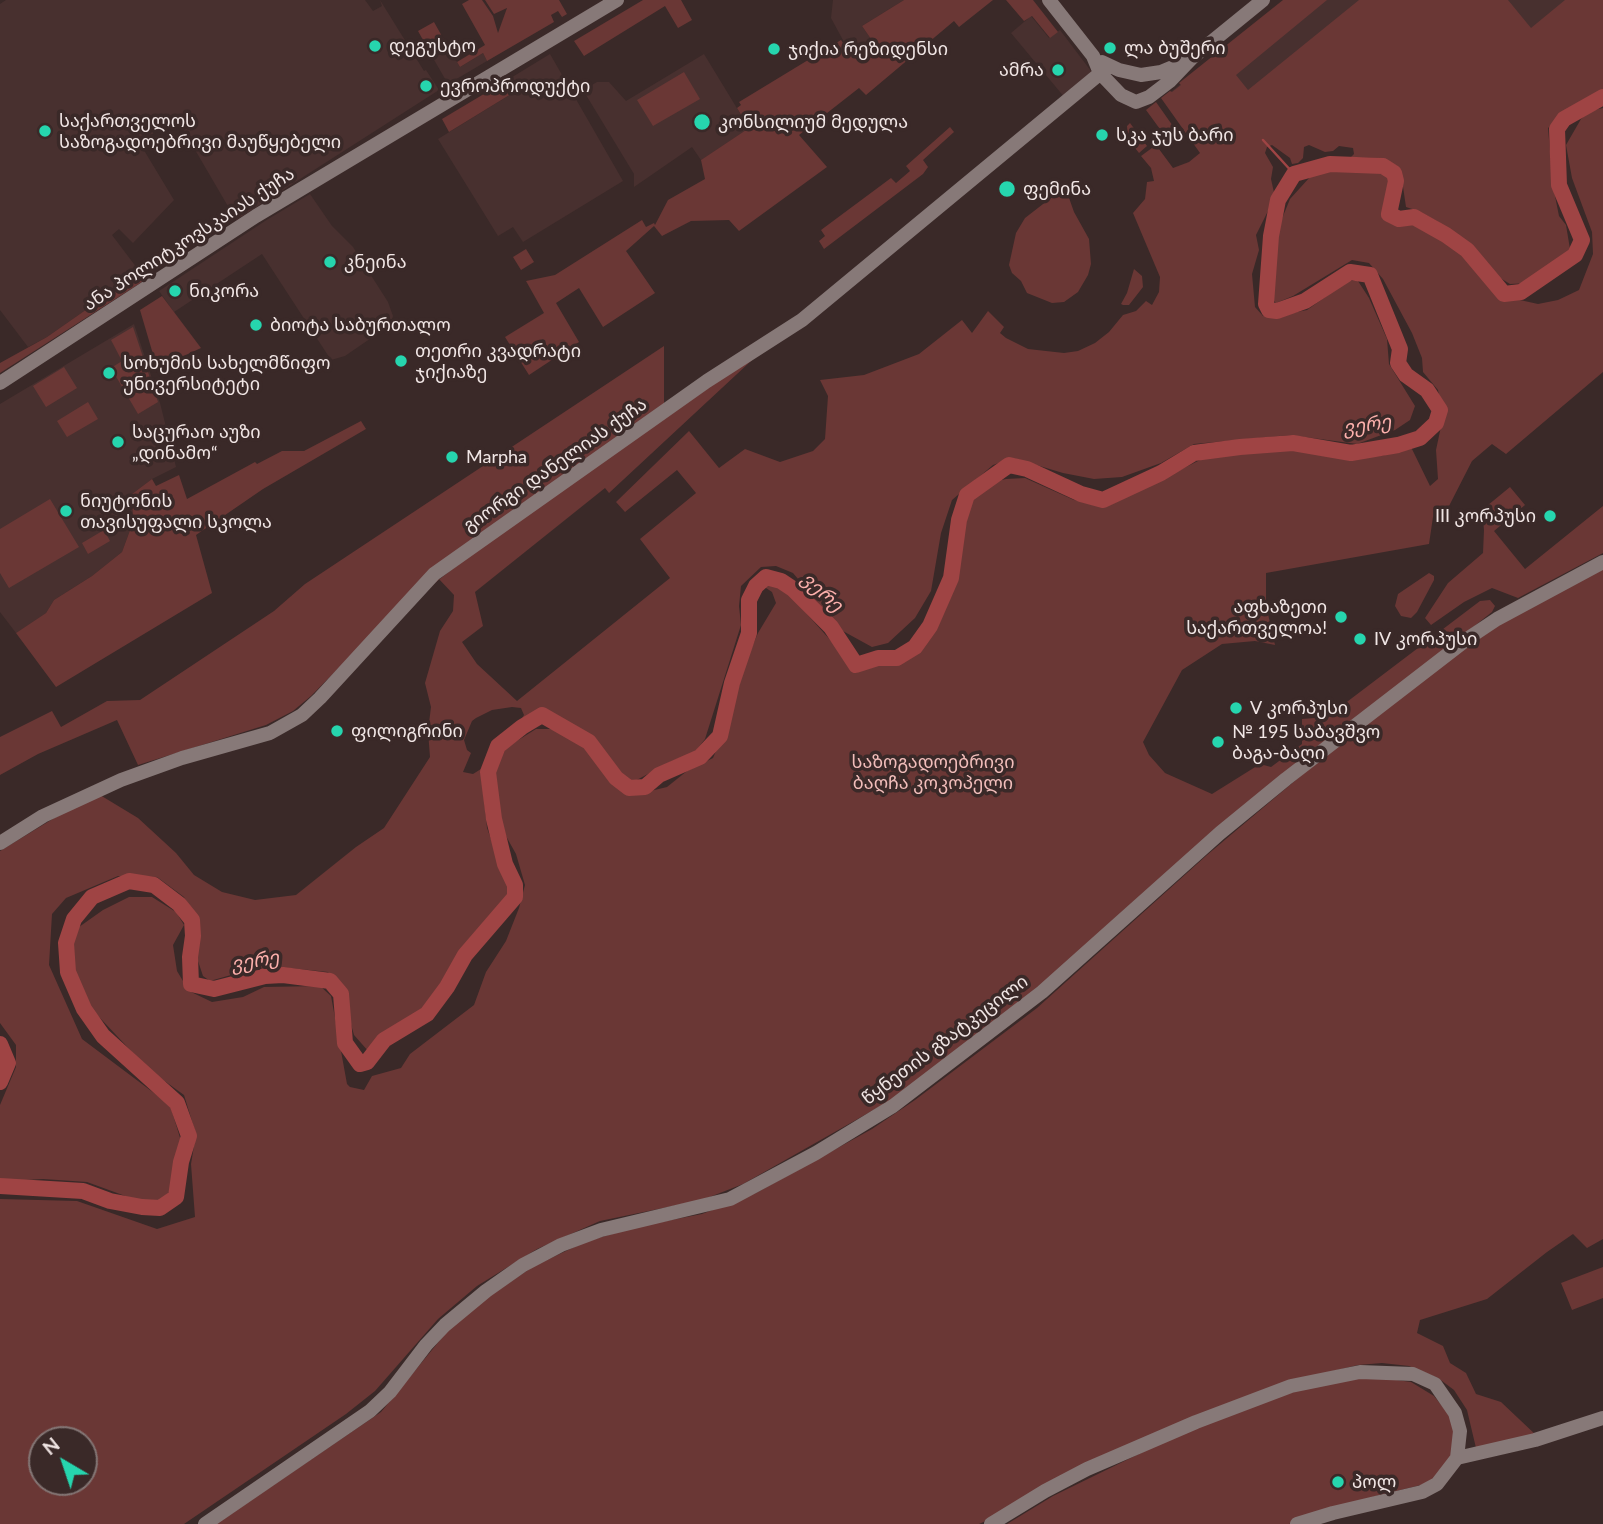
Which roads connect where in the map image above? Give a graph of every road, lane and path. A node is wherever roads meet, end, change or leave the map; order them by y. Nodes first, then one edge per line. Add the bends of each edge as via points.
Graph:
1 (617, 0) edge
2 (1049, 0) edge
3 (1263, 0) edge
4 (1190, 60) junction
5 (1105, 69) junction
6 (1137, 75) junction
7 (1125, 98) junction
8 (1144, 100) junction
9 (0, 383) edge
10 (1603, 562) edge
11 (0, 843) edge
12 (1603, 1418) edge
13 (1457, 1458) junction
14 (205, 1524) edge
15 (992, 1524) edge
16 (1297, 1524) edge

1 - 9 main road, ანა პოლიტკოვსკაიას ქუჩა via 256,216
2 - 5 main road
3 - 4 main road
4 - 6 main road via 1161,72
4 - 8 main road
5 - 6 main road
5 - 7 main road
5 - 11 main road, გიორგი დანელიას ქუჩა via 802,320 719,373 435,574 302,715 270,733 121,780 43,816
6 - 7 main road via 1123,82
6 - 8 main road via 1150,86
7 - 8 main road
10 - 14 main road, წყნეთის გზატკეცილი via 1470,637 1286,779 1042,992 893,1107 730,1199 601,1230 523,1265 445,1325 370,1411
12 - 13 main road
13 - 15 main road via 1460,1431 1455,1413 1435,1384 1413,1374 1360,1372 1291,1385 1208,1417 1087,1469
13 - 16 main road via 1437,1484 1422,1492

